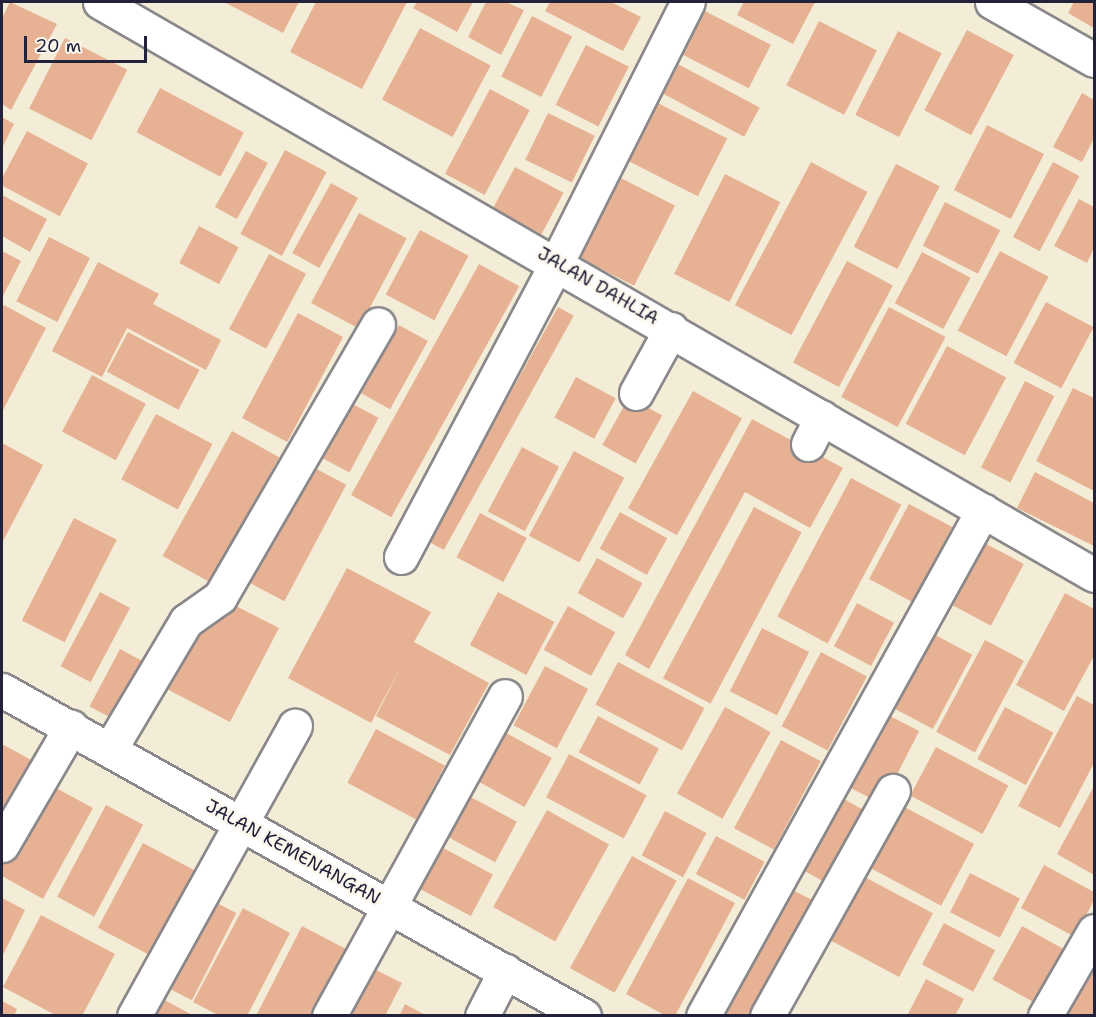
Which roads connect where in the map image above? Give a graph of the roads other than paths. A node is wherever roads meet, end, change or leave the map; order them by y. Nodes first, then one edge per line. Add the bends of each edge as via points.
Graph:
1 (100, 2) edge
2 (688, 2) edge
3 (992, 2) edge
4 (1095, 60) edge
5 (557, 262) junction
6 (378, 324) dead end
7 (670, 328) junction
8 (636, 393) dead end
9 (982, 510) junction
10 (401, 557) dead end
11 (1095, 575) edge
12 (2, 690) edge
13 (505, 696) dead end
14 (295, 726) dead end
15 (71, 727) junction
16 (110, 749) junction
17 (893, 791) dead end
18 (242, 823) junction
19 (2, 845) edge
20 (389, 906) junction
21 (1095, 931) edge
22 (505, 971) junction
23 (134, 1016) edge
24 (329, 1016) edge
25 (482, 1016) edge
26 (584, 1016) edge
27 (702, 1016) edge
28 (767, 1016) edge
29 (1045, 1016) edge

1 - 5 street, JALAN DAHLIA
2 - 5 street
3 - 4 street
5 - 7 street, JALAN DAHLIA
5 - 10 street
6 - 16 street via 220,597 186,621
7 - 8 street
7 - 9 street, JALAN DAHLIA via 815,430
9 - 11 street, JALAN DAHLIA
9 - 27 street
12 - 15 street, JALAN KEMENANGAN
13 - 20 street
14 - 18 street
15 - 16 street, JALAN KEMENANGAN
15 - 19 street
16 - 18 street, JALAN KEMENANGAN
17 - 28 street
18 - 20 street, JALAN KEMENANGAN
18 - 23 street
20 - 22 street, JALAN KEMENANGAN
20 - 24 street
21 - 29 street
22 - 25 street
22 - 26 street, JALAN KEMENANGAN

